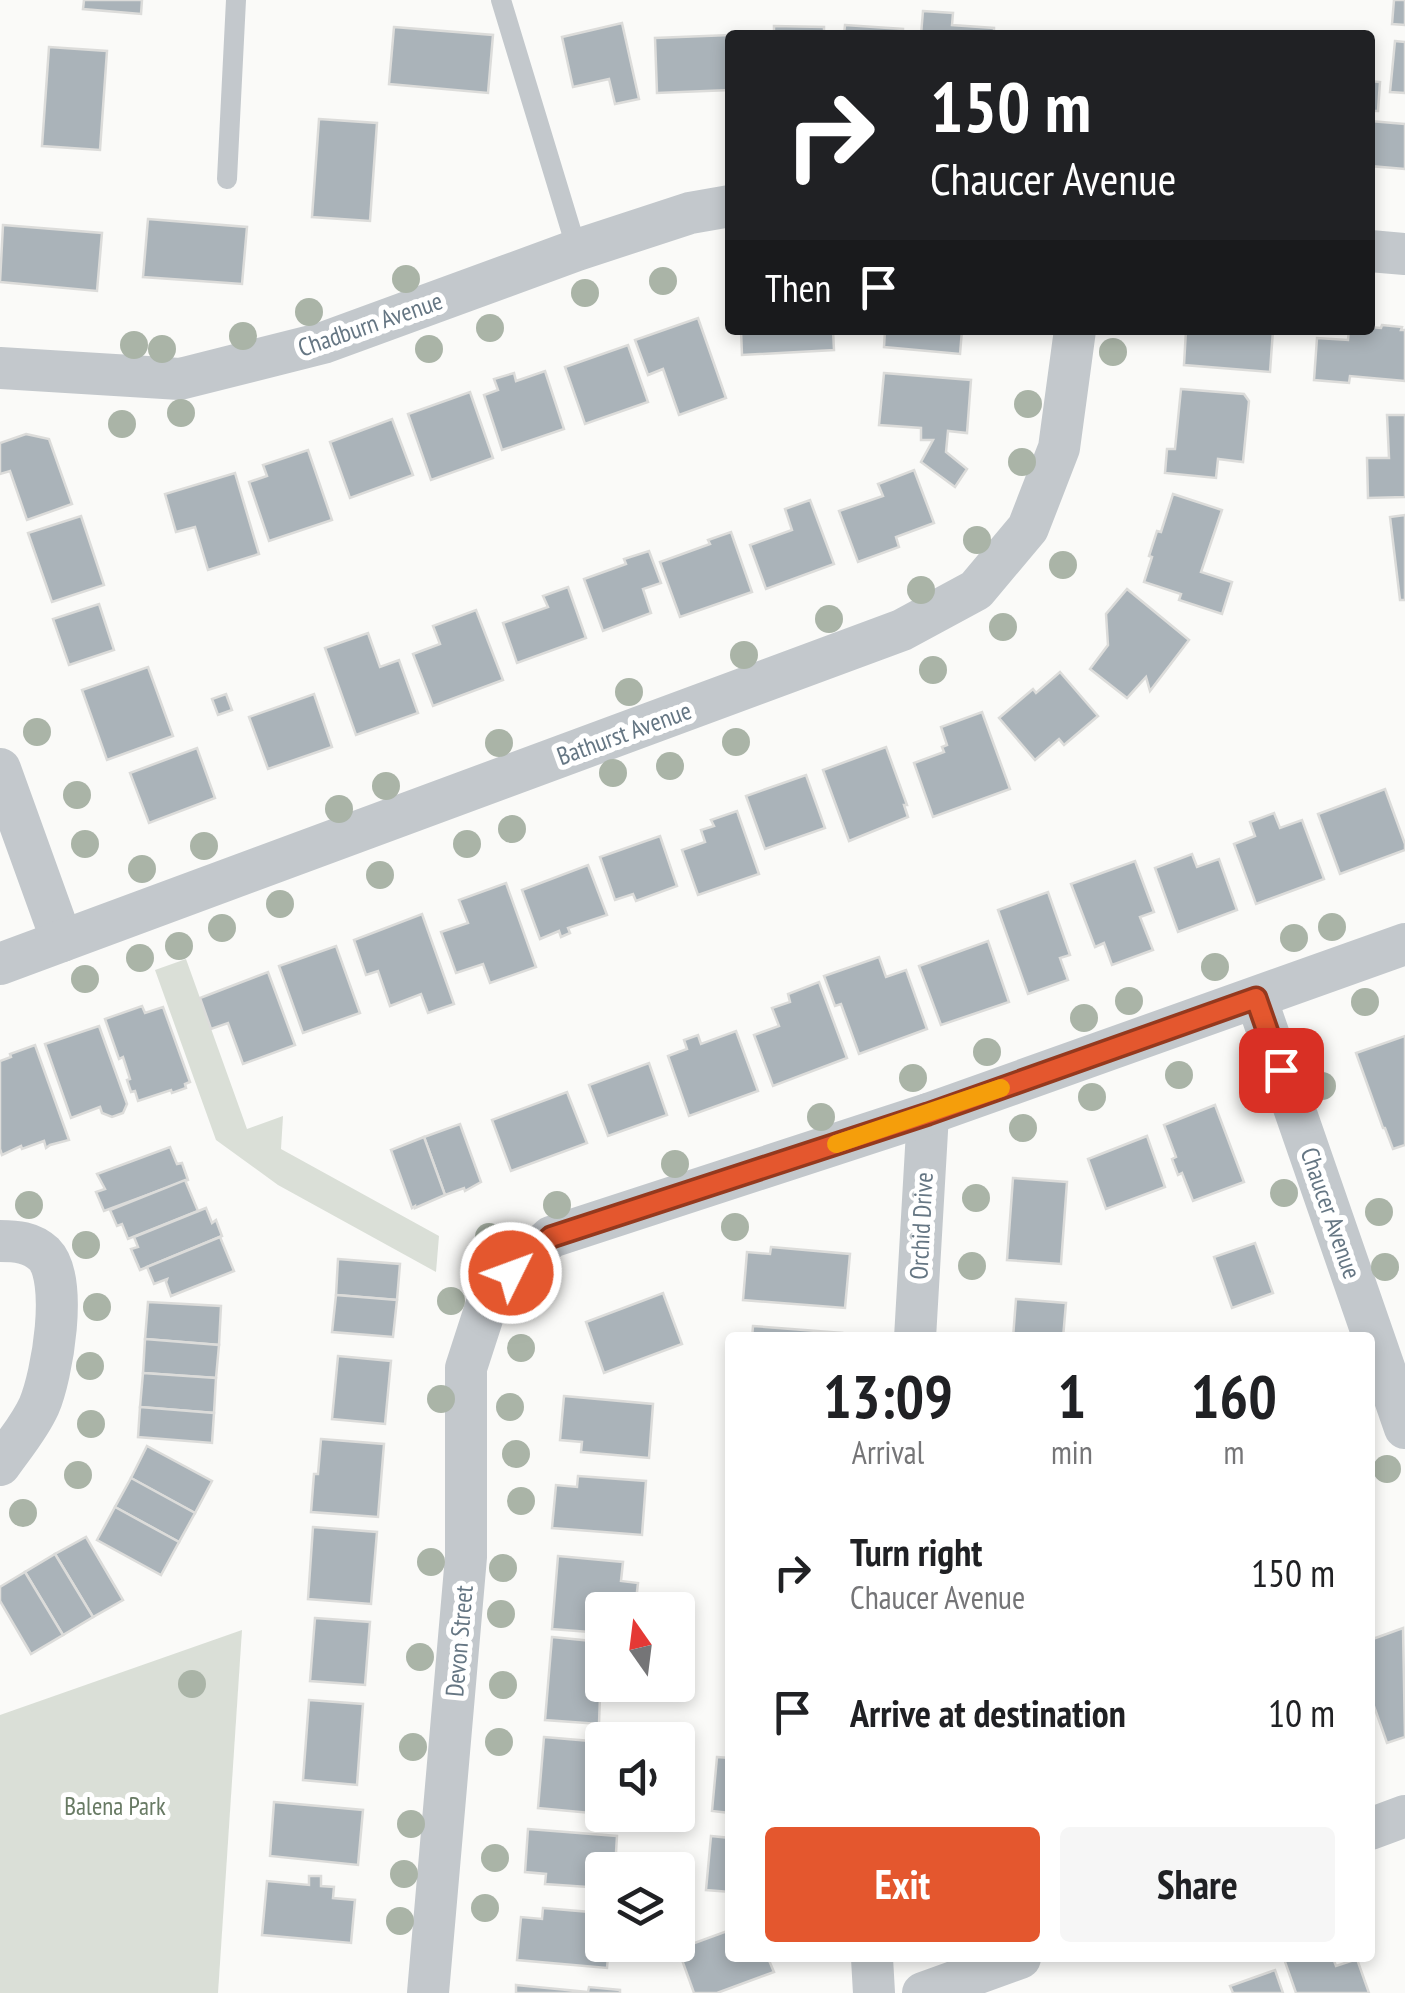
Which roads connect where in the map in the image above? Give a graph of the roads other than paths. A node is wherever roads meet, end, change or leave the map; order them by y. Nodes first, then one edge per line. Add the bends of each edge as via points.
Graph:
1 (236, 0) edge
2 (501, 0) edge
3 (227, 179) dead end
4 (725, 207) edge
5 (577, 250) junction
6 (1375, 251) edge
7 (1405, 254) edge
8 (1073, 335) edge
9 (0, 368) edge
10 (0, 769) edge
11 (62, 941) junction
12 (1405, 944) edge
13 (0, 964) edge
14 (1256, 998) junction
15 (928, 1114) junction
16 (0, 1241) edge
17 (915, 1332) edge
18 (1372, 1332) edge
19 (1375, 1341) edge
20 (1405, 1428) edge
21 (2, 1451) edge
22 (1405, 1816) edge
23 (1375, 1827) edge
24 (872, 1962) edge
25 (1009, 1962) edge
26 (428, 1993) edge
27 (874, 1993) edge
28 (923, 1993) edge

1 - 3 lane
2 - 5 lane
4 - 5 street, Chadburn Avenue
5 - 9 street, Chadburn Avenue via 323,343 180,379
6 - 7 street
8 - 11 street, Bathurst Avenue via 1059,448 1028,528 976,590 902,630
10 - 11 street
11 - 13 street, Bathurst Avenue
12 - 14 street
14 - 15 street
14 - 18 street, Chaucer Avenue
15 - 17 street, Orchid Drive
15 - 26 street, Devon Street via 551,1237 491,1291 466,1368 466,1557
16 - 21 street via 24,1242 46,1256 58,1304 39,1406 22,1437
19 - 20 street, Chaucer Avenue
22 - 23 street
24 - 27 street
25 - 28 street

